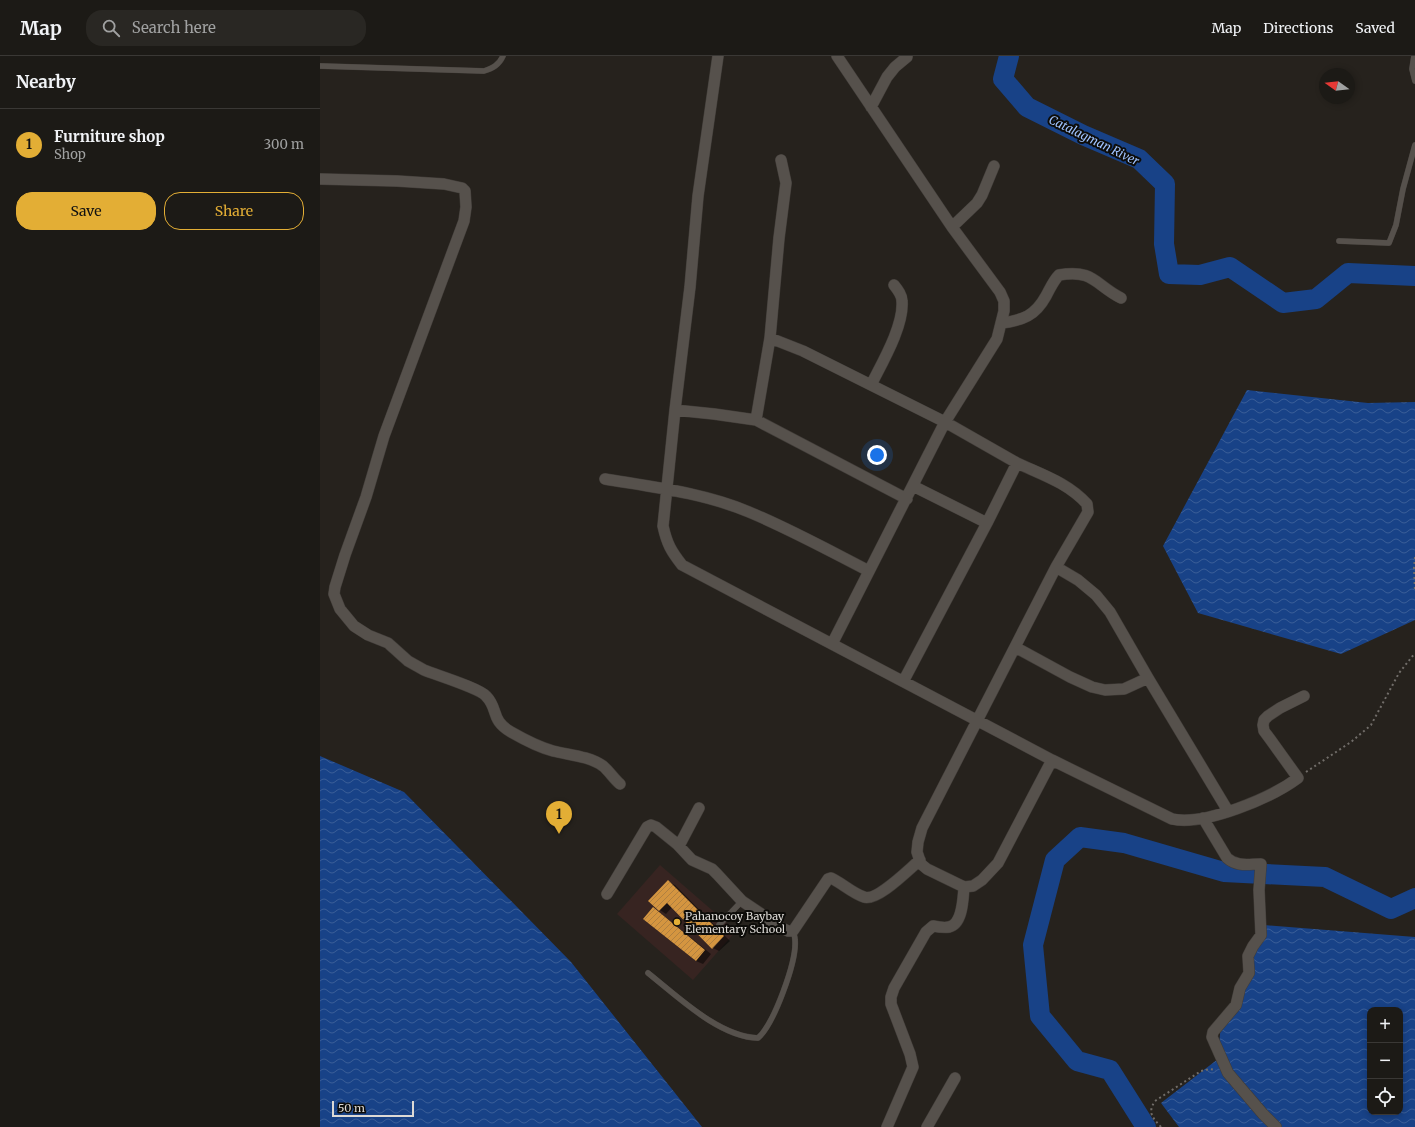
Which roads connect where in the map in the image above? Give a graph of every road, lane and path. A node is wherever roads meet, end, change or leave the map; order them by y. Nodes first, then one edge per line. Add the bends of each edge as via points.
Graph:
1 (502, 56) edge
2 (718, 56) edge
3 (837, 56) edge
4 (1414, 56) edge
5 (906, 57) edge
6 (320, 66) edge
7 (1415, 81) edge
8 (871, 107) junction
9 (1415, 146) edge
10 (781, 160) dead end
11 (994, 166) dead end
12 (320, 179) edge
13 (952, 227) junction
14 (1339, 241) dead end
15 (894, 285) dead end
16 (1121, 298) dead end
17 (1002, 323) junction
18 (770, 338) junction
19 (871, 385) junction
20 (675, 410) junction
21 (756, 420) junction
22 (945, 422) junction
23 (1017, 464) junction
24 (605, 479) dead end
25 (913, 486) junction
26 (666, 489) junction
27 (907, 499) junction
28 (987, 523) junction
29 (1415, 557) edge
30 (1056, 567) junction
31 (869, 571) junction
32 (1415, 592) edge
33 (832, 644) junction
34 (1015, 646) junction
35 (1415, 653) edge
36 (1148, 678) junction
37 (904, 680) junction
38 (1304, 696) dead end
39 (977, 719) junction
40 (1052, 760) junction
41 (1298, 778) junction
42 (620, 784) dead end
43 (699, 808) dead end
44 (1228, 811) junction
45 (1203, 818) junction
46 (679, 846) junction
47 (920, 860) junction
48 (964, 887) junction
49 (607, 894) dead end
50 (742, 901) junction
51 (719, 925) dead end
52 (793, 931) junction
53 (648, 973) dead end
54 (1228, 1072) junction
55 (955, 1078) dead end
56 (890, 1125) edge
57 (927, 1127) edge
58 (1161, 1127) edge
59 (1276, 1127) edge

1 - 6 lane via 493,68 484,71
2 - 20 street via 698,196
3 - 8 street
4 - 7 lane via 1412,69
5 - 8 street via 887,77
8 - 13 street
9 - 14 lane via 1396,225 1389,243
10 - 18 street via 786,182
11 - 13 street via 977,203
12 - 42 street via 451,185 465,191 466,207 464,221 384,436 366,498 345,555 334,594 340,609 354,626 388,643 411,663 484,694 498,722 510,731 535,746 595,762 603,766
13 - 17 street via 1000,292 1004,301
15 - 19 street via 902,301 898,326 892,345
16 - 17 street via 1110,293 1092,277 1069,273 1057,278 1040,306 1028,317
17 - 22 street via 997,339
18 - 19 street via 803,351
18 - 21 street
19 - 22 street
20 - 21 street
20 - 26 street
21 - 27 street
22 - 23 street
22 - 25 street
23 - 28 street
23 - 30 street via 1061,482 1088,504 1088,512
24 - 26 street
25 - 27 street
25 - 28 street
26 - 31 street via 749,512
26 - 33 street via 663,526 666,541 682,565
27 - 31 street
28 - 37 street
29 - 32 path
30 - 34 street
30 - 36 street via 1096,595 1110,612
31 - 33 street
33 - 37 street
34 - 36 street via 1092,687 1105,690 1124,689
34 - 39 street
35 - 41 path via 1399,673 1371,725 1351,742
36 - 44 street
37 - 39 street
38 - 41 street via 1268,716 1263,725 1264,731
39 - 40 street
39 - 47 street via 922,828 917,852
40 - 45 street via 1172,820
40 - 48 street via 998,863 982,880 973,886
41 - 44 street via 1288,786
43 - 46 street
44 - 45 street
45 - 54 street via 1227,858 1235,864 1261,864 1261,936 1252,946 1248,956 1249,973 1240,988 1236,1005 1212,1035
46 - 49 street via 656,827 647,827
46 - 50 street via 692,860 718,874
47 - 48 street via 927,869
47 - 52 street via 872,897 865,898 838,881 828,879
48 - 56 street via 961,914 954,925 933,926 926,932 891,997 893,1012 907,1044 913,1067
50 - 51 lane
50 - 52 street via 782,928
52 - 53 lane via 795,948 783,993 764,1033 758,1038 716,1025
54 - 58 path via 1201,1070 1155,1101 1152,1116
54 - 59 street
55 - 57 street

